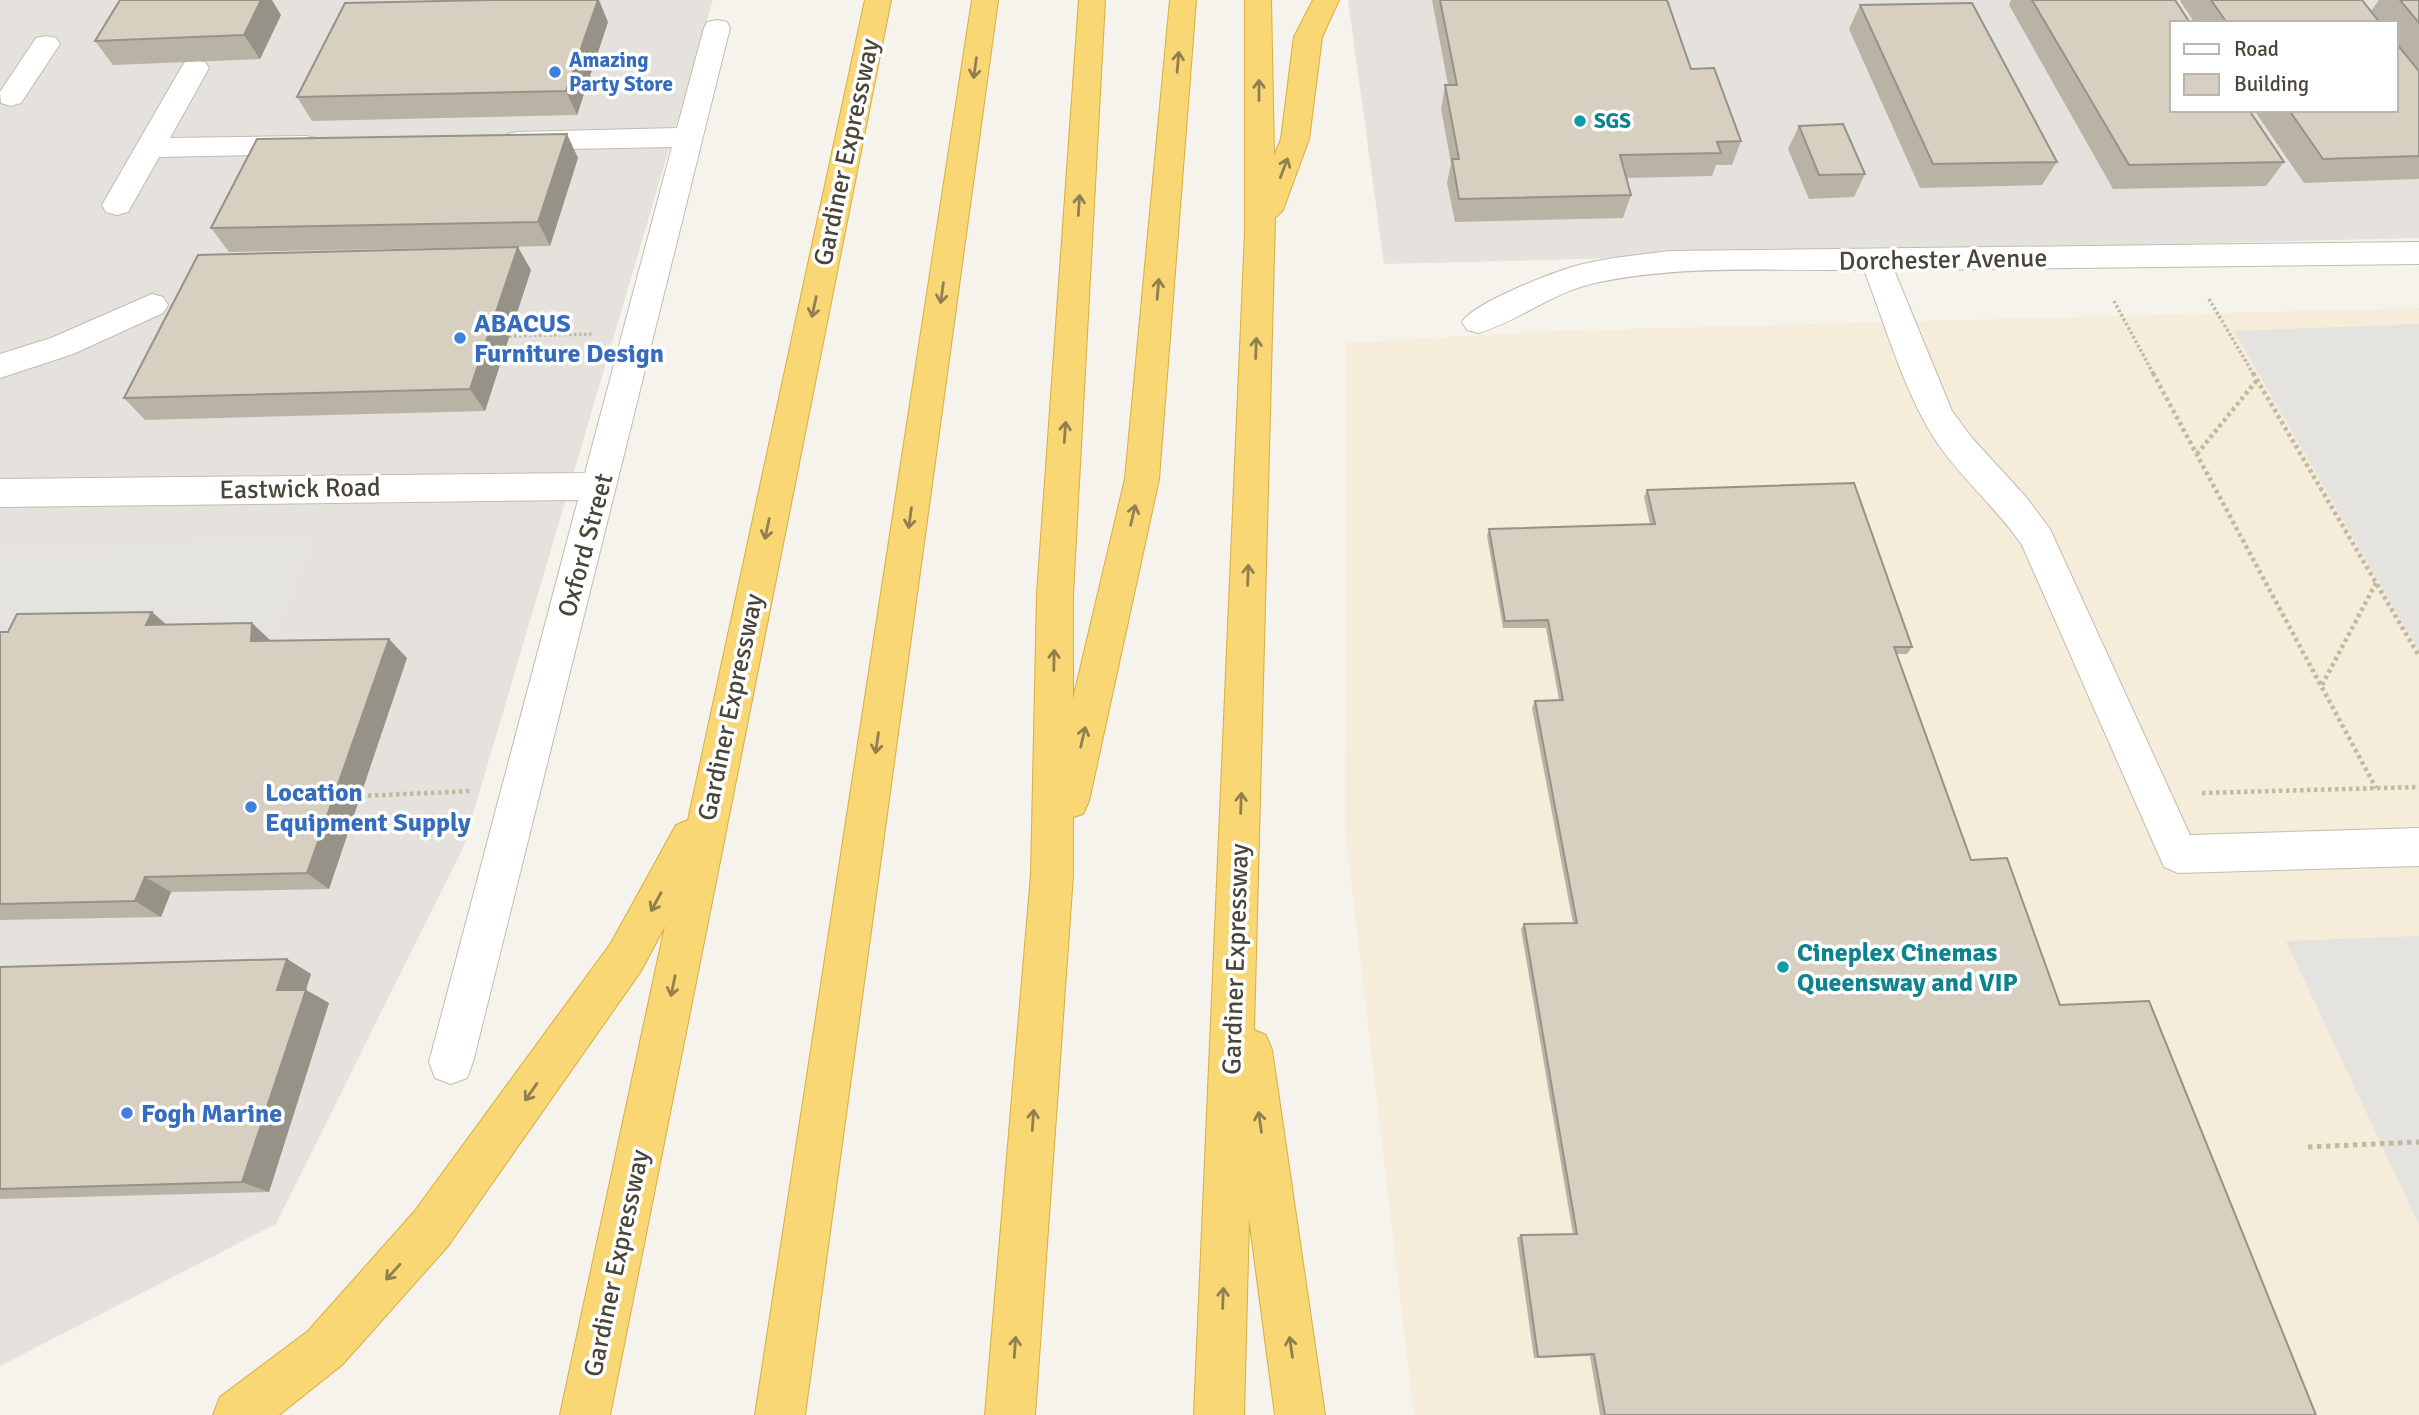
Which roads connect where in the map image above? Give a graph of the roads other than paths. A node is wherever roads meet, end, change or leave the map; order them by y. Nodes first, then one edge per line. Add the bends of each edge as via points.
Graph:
1 (878, 0) edge
2 (985, 0) edge
3 (1092, 0) edge
4 (1183, 0) edge
5 (1258, 0) edge
6 (1326, 0) edge
7 (716, 28) dead end
8 (46, 44) dead end
9 (195, 68) edge
10 (4, 102) edge
11 (690, 137) junction
12 (484, 141) edge
13 (331, 144) edge
14 (150, 148) junction
15 (117, 205) dead end
16 (1259, 232) junction
17 (2419, 253) edge
18 (1875, 260) junction
19 (152, 305) dead end
20 (1478, 322) dead end
21 (0, 366) edge
22 (600, 486) junction
23 (0, 493) edge
24 (711, 799) junction
25 (2419, 847) edge
26 (1052, 875) junction
27 (1236, 944) junction
28 (451, 1062) dead end
29 (238, 1415) edge
30 (585, 1415) edge
31 (780, 1415) edge
32 (1010, 1415) edge
33 (1219, 1415) edge
34 (1300, 1415) edge

1 -> 24 highway, Gardiner Expressway
2 -> 31 highway
26 -> 3 highway via 1055,594
26 -> 4 highway via 1142,479
16 -> 5 highway, Gardiner Expressway
16 -> 6 highway via 1295,139 1308,37
7 - 11 street, Oxford Street
8 - 10 street
9 - 14 street
11 - 12 street
11 - 22 street, Oxford Street
13 - 14 street
14 - 15 street
27 -> 16 highway, Gardiner Expressway
17 - 18 street, Dorchester Avenue
18 - 20 street, Dorchester Avenue via 1669,262 1585,274
18 - 25 street via 1937,414 1964,455 2026,521 2037,539 2178,853
19 - 21 street via 62,345
22 - 23 street, Eastwick Road
22 - 28 street, Oxford Street
24 -> 29 highway via 626,957 431,1229 326,1348
24 -> 30 highway, Gardiner Expressway
32 -> 26 highway
33 -> 27 highway, Gardiner Expressway
34 -> 27 highway

